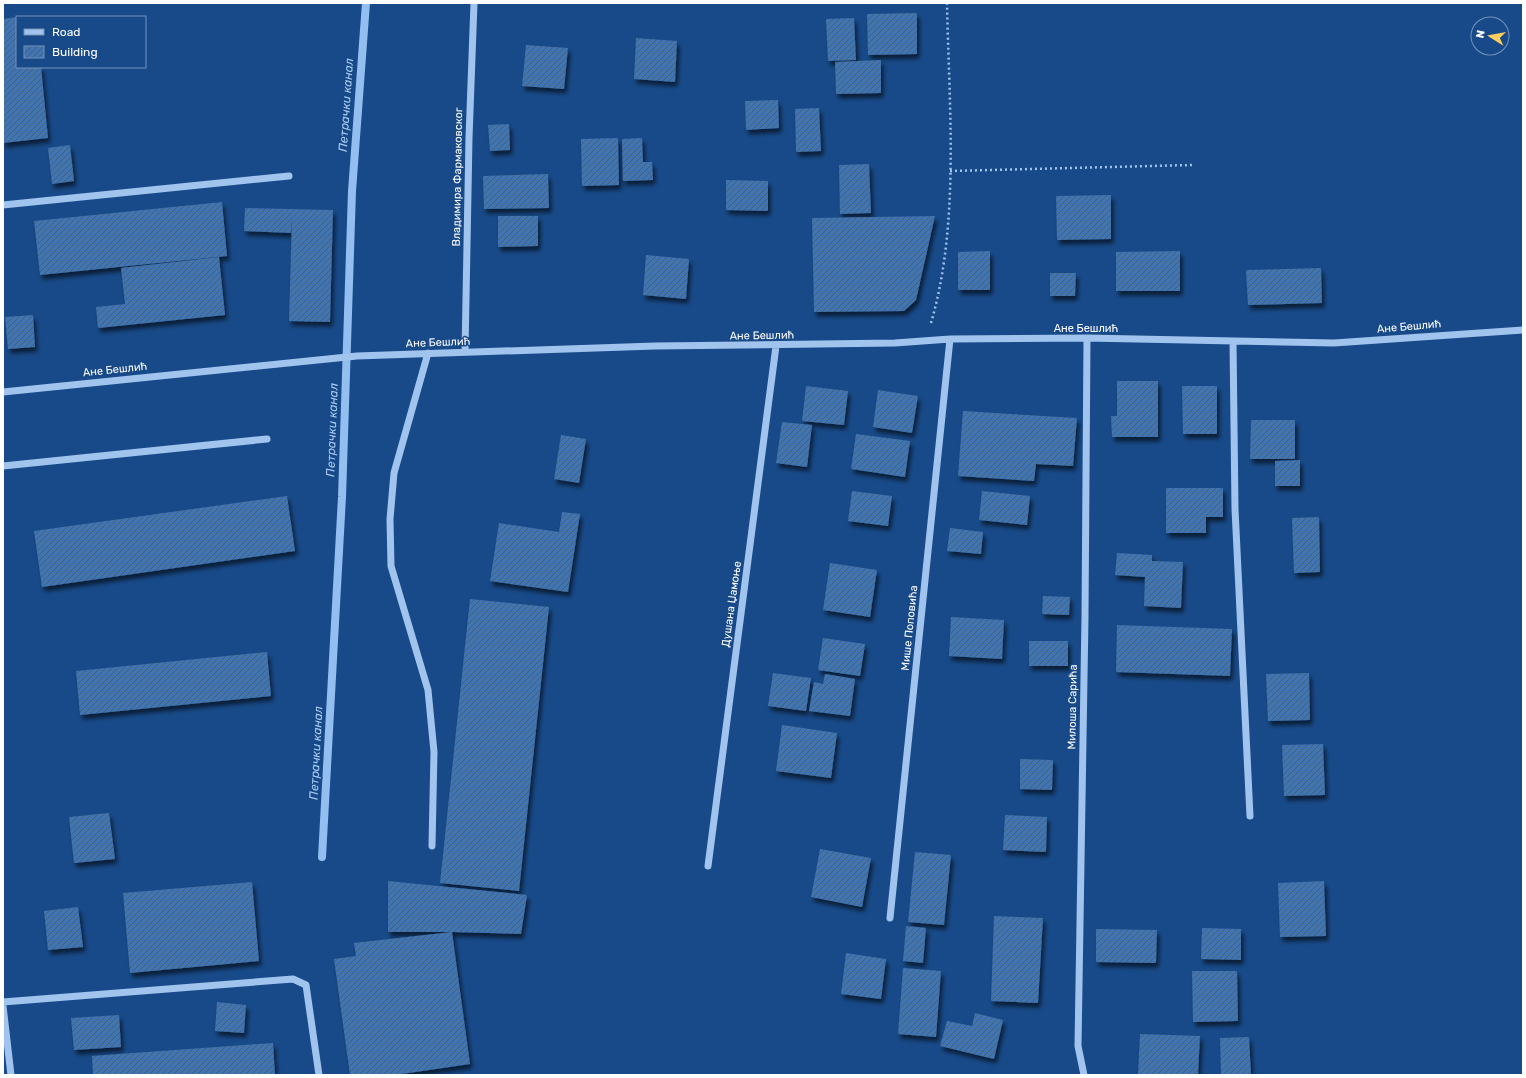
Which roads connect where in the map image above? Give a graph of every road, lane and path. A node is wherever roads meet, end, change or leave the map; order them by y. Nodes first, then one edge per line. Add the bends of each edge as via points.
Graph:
1 (474, 3) edge
2 (947, 3) edge
3 (1192, 165) dead end
4 (950, 171) junction
5 (289, 176) dead end
6 (3, 205) edge
7 (1523, 330) edge
8 (1087, 338) junction
9 (950, 339) junction
10 (925, 340) junction
11 (1234, 341) junction
12 (776, 346) junction
13 (465, 352) junction
14 (428, 353) junction
15 (3, 392) edge
16 (267, 439) dead end
17 (3, 466) edge
18 (1250, 816) dead end
19 (432, 846) dead end
20 (708, 866) dead end
21 (890, 918) dead end
22 (3, 1002) edge
23 (3, 1006) edge
24 (11, 1075) edge
25 (319, 1075) edge
26 (1084, 1075) edge

1 - 13 street, Владимира Фармаковског via 468,138
2 - 4 path
3 - 4 path
4 - 10 path via 941,282
5 - 6 street
7 - 11 street, Ане Бешлић via 1334,343
8 - 9 street, Ане Бешлић
8 - 11 street, Ане Бешлић
8 - 26 street, Милоша Сарића via 1078,1046
9 - 10 street, Ане Бешлић
9 - 21 street, Мише Поповића
10 - 12 street, Ане Бешлић
11 - 18 street via 1235,509
12 - 13 street, Ане Бешлић via 655,346
12 - 20 street, Душана Џамоње
13 - 14 street, Ане Бешлић
14 - 15 street, Ане Бешлић via 325,358
14 - 19 street via 394,473 390,519 390,566 428,690 434,752
16 - 17 street
22 - 25 street via 293,979 306,985
23 - 24 street

